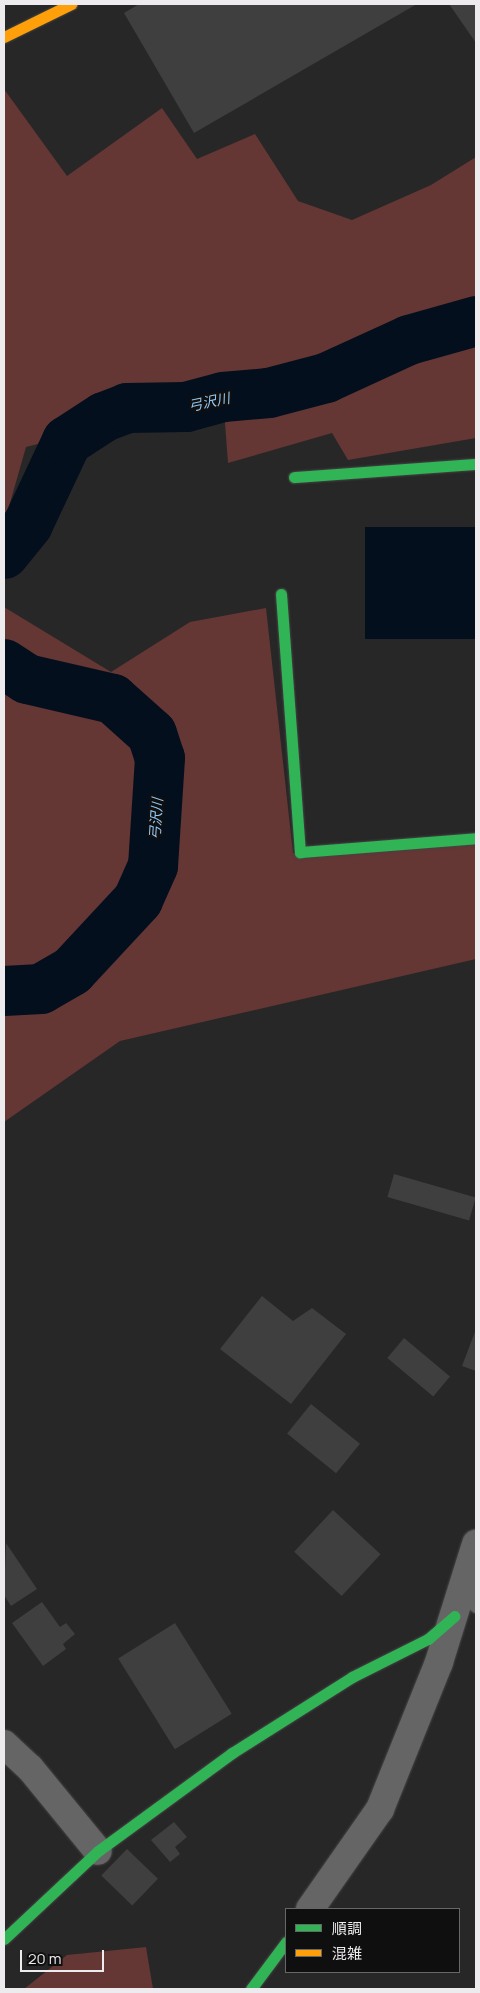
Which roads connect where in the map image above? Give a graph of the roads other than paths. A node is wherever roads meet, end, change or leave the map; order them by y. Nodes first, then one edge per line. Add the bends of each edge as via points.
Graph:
1 (71, 4) edge
2 (4, 37) edge
3 (476, 464) edge
4 (294, 477) dead end
5 (281, 594) dead end
6 (476, 838) edge
7 (476, 1544) edge
8 (465, 1604) edge
9 (4, 1744) edge
10 (98, 1850) junction
11 (311, 1908) edge
12 (4, 1939) edge
13 (285, 1943) edge
14 (251, 1989) edge

1 - 2 street
3 - 4 street
5 - 6 street via 300,852
7 - 8 street
8 - 10 street via 428,1639 352,1677 232,1753
8 - 11 street via 380,1810
9 - 10 street via 30,1768
10 - 12 street
13 - 14 street

